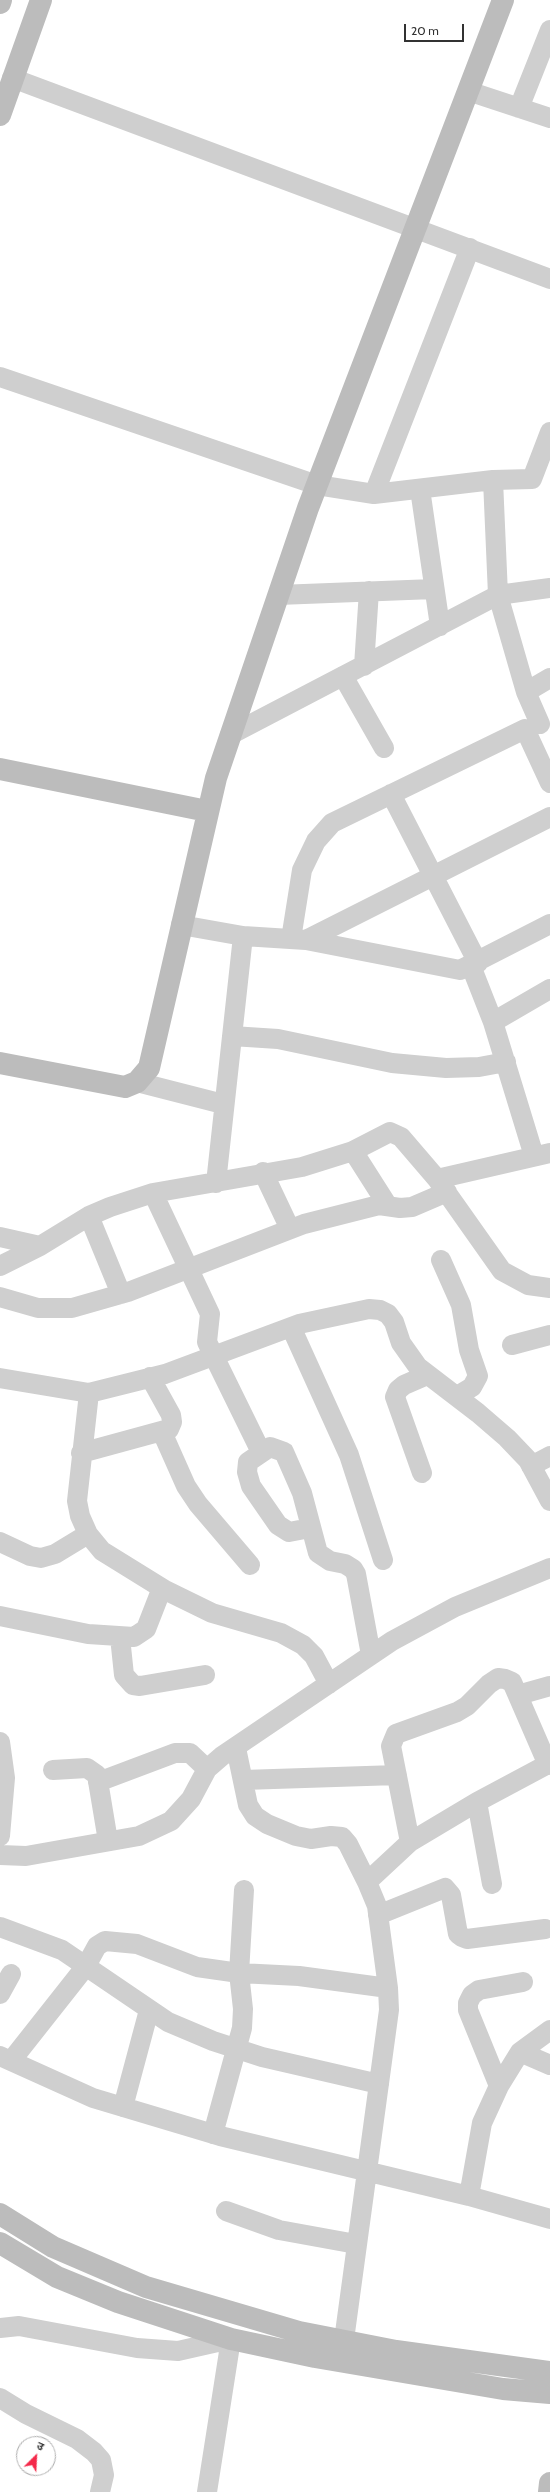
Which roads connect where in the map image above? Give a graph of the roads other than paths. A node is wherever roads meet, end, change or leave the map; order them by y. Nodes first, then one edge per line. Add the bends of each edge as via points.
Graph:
1 (40, 0) edge
2 (503, 0) edge
3 (550, 30) edge
4 (12, 78) junction
5 (468, 91) junction
6 (519, 108) junction
7 (0, 114) edge
8 (550, 118) edge
9 (415, 227) junction
10 (470, 248) junction
11 (550, 279) edge
12 (0, 377) edge
13 (550, 432) edge
14 (541, 478) edge
15 (493, 480) junction
16 (317, 486) junction
17 (420, 489) junction
18 (374, 494) junction
19 (550, 588) edge
20 (434, 589) junction
21 (369, 591) junction
22 (278, 595) junction
23 (498, 595) junction
24 (440, 626) junction
25 (364, 666) junction
26 (343, 676) junction
27 (550, 678) edge
28 (526, 692) junction
29 (538, 724) edge
30 (230, 735) junction
31 (384, 748) dead end
32 (0, 769) edge
33 (550, 783) edge
34 (391, 794) junction
35 (207, 811) junction
36 (550, 817) edge
37 (433, 876) junction
38 (550, 924) edge
39 (181, 925) junction
40 (243, 936) junction
41 (298, 939) junction
42 (474, 964) junction
43 (550, 989) edge
44 (493, 1022) junction
45 (232, 1036) junction
46 (506, 1062) junction
47 (0, 1063) edge
48 (137, 1082) junction
49 (223, 1104) junction
50 (353, 1151) junction
51 (542, 1154) edge
52 (263, 1172) junction
53 (216, 1183) junction
54 (442, 1186) junction
55 (153, 1193) junction
56 (388, 1206) junction
57 (89, 1216) junction
58 (290, 1229) junction
59 (0, 1237) edge
60 (40, 1246) junction
61 (441, 1260) dead end
62 (0, 1266) edge
63 (189, 1269) junction
64 (550, 1288) edge
65 (120, 1294) junction
66 (0, 1297) edge
67 (291, 1327) junction
68 (550, 1335) edge
69 (512, 1345) dead end
70 (215, 1356) junction
71 (427, 1375) junction
72 (150, 1377) junction
73 (0, 1378) edge
74 (89, 1392) junction
75 (457, 1396) junction
76 (162, 1432) junction
77 (261, 1452) junction
78 (81, 1453) junction
79 (550, 1456) edge
80 (531, 1466) junction
81 (422, 1473) dead end
82 (550, 1500) edge
83 (310, 1528) junction
84 (88, 1534) junction
85 (0, 1542) edge
86 (383, 1560) dead end
87 (250, 1565) dead end
88 (550, 1568) edge
89 (162, 1588) junction
90 (0, 1616) edge
91 (120, 1637) junction
92 (371, 1655) junction
93 (205, 1675) dead end
94 (329, 1684) junction
95 (550, 1686) edge
96 (518, 1695) junction
97 (0, 1742) edge
98 (236, 1748) junction
99 (549, 1764) edge
100 (207, 1769) junction
101 (53, 1770) dead end
102 (397, 1775) junction
103 (243, 1780) junction
104 (98, 1782) junction
105 (477, 1802) junction
106 (0, 1836) edge
107 (108, 1841) junction
108 (410, 1842) junction
109 (0, 1856) edge
110 (367, 1882) junction
111 (492, 1884) dead end
112 (244, 1890) dead end
113 (378, 1915) junction
114 (0, 1927) edge
115 (545, 1929) dead end
116 (86, 1966) junction
117 (239, 1973) junction
118 (11, 1974) dead end
119 (523, 1982) dead end
120 (388, 1988) junction
121 (0, 1994) edge
122 (150, 2010) junction
123 (550, 2030) edge
124 (237, 2049) junction
125 (520, 2052) junction
126 (5, 2059) edge
127 (550, 2065) edge
128 (379, 2084) junction
129 (499, 2086) junction
130 (123, 2107) junction
131 (213, 2134) junction
132 (366, 2170) junction
133 (469, 2196) junction
134 (226, 2211) dead end
135 (0, 2214) edge
136 (550, 2219) edge
137 (0, 2243) edge
138 (356, 2244) junction
139 (0, 2328) edge
140 (231, 2339) junction
141 (344, 2340) junction
142 (550, 2372) edge
143 (550, 2394) edge
144 (0, 2398) edge
145 (550, 2483) edge
146 (100, 2492) edge
147 (207, 2492) edge
148 (548, 2492) edge

1 - 4 street
2 - 5 street
3 - 6 street
4 - 7 street
4 - 9 street
5 - 6 street
5 - 9 street
6 - 8 street
9 - 10 street
9 - 16 street
10 - 11 street
10 - 18 street
12 - 16 street
13 - 14 street
14 - 15 street
15 - 17 street
15 - 23 street
16 - 18 street
16 - 22 street
17 - 18 street
17 - 20 street
19 - 23 street
20 - 21 street
20 - 24 street
21 - 22 street
21 - 25 street
22 - 30 street
23 - 24 street
23 - 28 street
24 - 25 street
25 - 26 street
26 - 30 street
26 - 31 street
27 - 28 street
28 - 29 street
29 - 33 street
29 - 34 street
30 - 35 street
32 - 35 street
34 - 37 street
34 - 41 street via 332,823 316,841 302,870
35 - 39 street
36 - 37 street
37 - 41 street
37 - 42 street
38 - 42 street
39 - 40 street
39 - 48 street via 149,1068
40 - 41 street
40 - 45 street
41 - 42 street via 460,970
42 - 44 street
43 - 44 street
44 - 46 street
45 - 46 street via 278,1040 392,1063 446,1068 478,1067
45 - 49 street
46 - 51 street
47 - 48 street via 125,1087
48 - 49 street
49 - 53 street
50 - 52 street via 302,1167
50 - 54 street via 380,1135 395,1133
50 - 56 street
51 - 54 street
52 - 53 street
52 - 58 street
53 - 55 street
54 - 56 street via 412,1207
54 - 64 street via 502,1271 528,1285
55 - 57 street
55 - 63 street
56 - 58 street via 365,1208
57 - 60 street
57 - 65 street
58 - 63 street
59 - 60 street
60 - 62 street
61 - 75 street via 461,1305 469,1350 478,1376 472,1387
63 - 65 street
63 - 70 street via 210,1314 206,1336
65 - 66 street via 72,1308 55,1310
67 - 70 street
67 - 71 street via 369,1309 380,1310 388,1314 394,1322 407,1354
67 - 86 street via 349,1455
68 - 69 street
70 - 72 street
70 - 77 street
71 - 75 street
71 - 81 street via 404,1385 395,1397
72 - 74 street
72 - 76 street via 171,1415 169,1429
73 - 74 street
74 - 78 street
75 - 80 street via 507,1438
76 - 78 street
76 - 87 street via 186,1486 198,1504
77 - 83 street via 270,1447 284,1452 297,1478
77 - 83 street via 248,1462 246,1467 251,1486 282,1529 289,1532
78 - 84 street via 77,1501
79 - 80 street
80 - 82 street
83 - 92 street via 318,1553 345,1564 356,1574
84 - 85 street via 56,1554 41,1558 30,1556
84 - 89 street via 102,1551
88 - 92 street via 455,1607
89 - 91 street via 146,1629 134,1637
89 - 94 street via 212,1613 291,1638 314,1656
90 - 91 street via 88,1634
91 - 93 street via 124,1675 133,1686
92 - 94 street
94 - 98 street
95 - 96 street
96 - 99 street
96 - 102 street via 512,1682 498,1678 457,1712 396,1734 391,1746
97 - 106 street via 5,1778
98 - 100 street
98 - 103 street
99 - 105 street
100 - 104 street via 190,1753 175,1753
100 - 107 street via 191,1799 171,1821 138,1836
101 - 104 street via 87,1768 97,1775
102 - 103 street
102 - 108 street
103 - 110 street via 248,1805 255,1816 296,1836 311,1839 342,1837
104 - 107 street
105 - 108 street
105 - 111 street
107 - 109 street via 26,1856
108 - 110 street
110 - 113 street
112 - 117 street
113 - 115 street via 445,1888 451,1894 458,1934 462,1937
113 - 120 street
114 - 116 street via 62,1950
116 - 117 street via 97,1946 105,1941 114,1940 137,1944 197,1967
116 - 122 street
116 - 126 street
117 - 120 street via 299,1976
117 - 124 street via 243,2009
118 - 121 street
119 - 129 street via 479,1990 472,1995 468,2003 468,2010
120 - 128 street via 389,2010
122 - 124 street via 168,2022
122 - 130 street
123 - 125 street
124 - 128 street
124 - 131 street
125 - 127 street
125 - 129 street
126 - 130 street via 93,2098
128 - 132 street
129 - 133 street via 482,2123
130 - 131 street
131 - 132 street
132 - 133 street
132 - 138 street
133 - 136 street
134 - 138 street via 279,2230
135 - 141 street via 53,2247 146,2287 299,2332
137 - 140 street via 57,2277 118,2302
138 - 141 street
139 - 140 street via 19,2326 137,2348 178,2351
140 - 143 street via 315,2357 503,2389
140 - 147 street
141 - 142 street via 396,2351
144 - 146 street via 77,2439 94,2452 101,2460 104,2475
145 - 148 street

